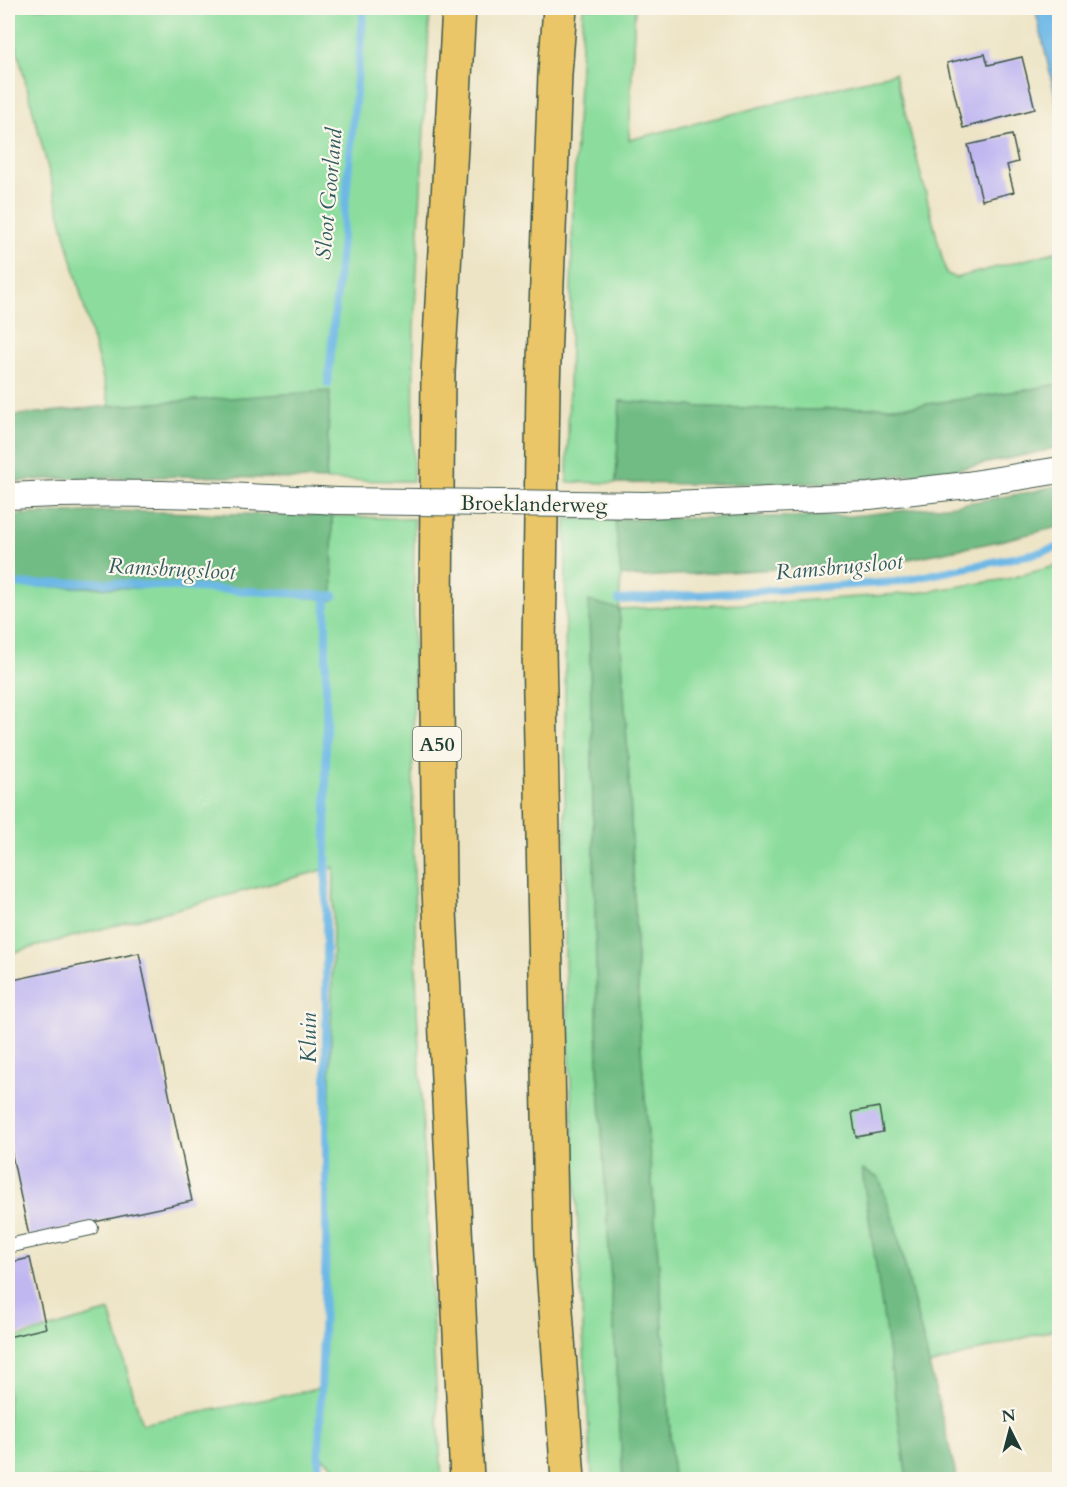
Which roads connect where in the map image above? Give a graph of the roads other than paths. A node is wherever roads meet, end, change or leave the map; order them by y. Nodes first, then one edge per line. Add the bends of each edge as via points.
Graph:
1 (459, 8) edge
2 (560, 8) edge
3 (1059, 470) edge
4 (8, 496) edge
5 (91, 1228) dead end
6 (8, 1246) edge
7 (467, 1479) edge
8 (568, 1479) edge

1 - 7 highway, A50 via 438,372 436,612 439,888
2 - 8 highway via 543,387 539,649 552,1254
3 - 4 street, Broeklanderweg, bridge via 869,496 645,505 64,493
5 - 6 lane

